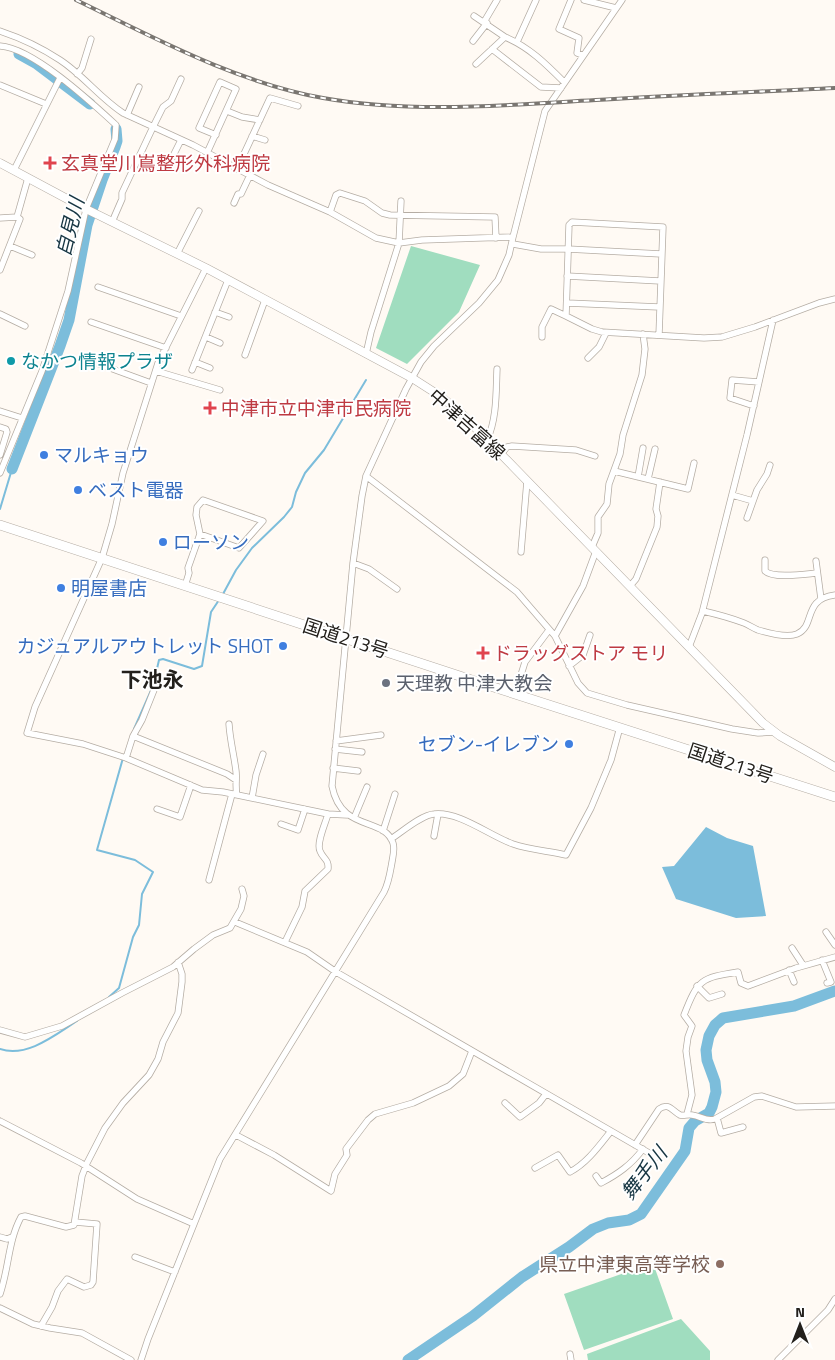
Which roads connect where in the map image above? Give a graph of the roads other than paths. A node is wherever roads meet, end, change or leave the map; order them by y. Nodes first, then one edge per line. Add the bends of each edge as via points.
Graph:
1 (497, 0) edge
2 (536, 0) edge
3 (570, 0) edge
4 (584, 0) edge
5 (622, 0) edge
6 (616, 8) junction
7 (474, 16) dead end
8 (486, 23) junction
9 (0, 31) edge
10 (505, 37) junction
11 (91, 39) dead end
12 (473, 41) dead end
13 (517, 42) junction
14 (0, 46) edge
15 (492, 49) junction
16 (582, 55) junction
17 (476, 64) dead end
18 (77, 74) junction
19 (60, 78) junction
20 (180, 80) dead end
21 (0, 85) edge
22 (563, 85) junction
23 (139, 87) dead end
24 (46, 104) junction
25 (298, 106) dead end
26 (226, 110) junction
27 (128, 115) junction
28 (260, 120) junction
29 (153, 128) junction
30 (216, 135) junction
31 (252, 136) junction
32 (181, 140) junction
33 (266, 140) dead end
34 (207, 153) junction
35 (0, 163) edge
36 (168, 168) dead end
37 (237, 168) junction
38 (14, 170) junction
39 (250, 175) junction
40 (28, 178) junction
41 (401, 201) dead end
42 (234, 202) dead end
43 (86, 209) junction
44 (199, 211) dead end
45 (330, 212) junction
46 (400, 215) junction
47 (17, 217) junction
48 (0, 218) edge
49 (112, 222) junction
50 (513, 237) junction
51 (496, 238) junction
52 (399, 243) junction
53 (512, 244) junction
54 (10, 246) junction
55 (568, 249) junction
56 (176, 254) junction
57 (661, 254) junction
58 (32, 255) dead end
59 (206, 268) junction
60 (0, 270) edge
61 (567, 276) junction
62 (228, 280) junction
63 (660, 280) junction
64 (98, 287) dead end
65 (265, 300) junction
66 (835, 300) edge
67 (567, 303) junction
68 (659, 307) junction
69 (215, 312) junction
70 (0, 314) edge
71 (182, 316) junction
72 (566, 316) junction
73 (229, 317) dead end
74 (773, 320) junction
75 (91, 322) dead end
76 (25, 326) dead end
77 (606, 333) junction
78 (643, 334) junction
79 (659, 335) junction
80 (542, 336) dead end
81 (206, 337) junction
82 (220, 343) dead end
83 (166, 348) junction
84 (366, 354) junction
85 (245, 355) dead end
86 (588, 358) dead end
87 (195, 362) junction
88 (99, 364) dead end
89 (210, 368) dead end
90 (497, 369) dead end
91 (192, 370) dead end
92 (156, 371) junction
93 (412, 378) junction
94 (759, 382) junction
95 (151, 384) junction
96 (220, 390) dead end
97 (754, 406) junction
98 (0, 411) edge
99 (22, 418) junction
100 (0, 427) edge
101 (487, 440) junction
102 (643, 448) dead end
103 (655, 449) dead end
104 (501, 454) junction
105 (2, 455) edge
106 (595, 456) dead end
107 (694, 463) dead end
108 (770, 465) dead end
109 (614, 471) junction
110 (0, 473) edge
111 (366, 476) junction
112 (638, 477) junction
113 (648, 479) junction
114 (527, 480) junction
115 (660, 482) junction
116 (732, 495) junction
117 (753, 501) junction
118 (747, 518) dead end
119 (0, 525) edge
120 (200, 534) junction
121 (594, 549) junction
122 (521, 552) dead end
123 (102, 558) junction
124 (765, 560) dead end
125 (816, 561) dead end
126 (353, 563) junction
127 (817, 573) junction
128 (186, 586) junction
129 (630, 586) junction
130 (397, 589) dead end
131 (835, 594) edge
132 (821, 599) junction
133 (703, 611) junction
134 (549, 630) junction
135 (555, 636) junction
136 (590, 636) dead end
137 (346, 638) junction
138 (689, 646) junction
139 (569, 666) junction
140 (154, 690) dead end
141 (515, 694) junction
142 (229, 724) dead end
143 (620, 727) junction
144 (774, 732) junction
145 (381, 735) dead end
146 (133, 736) junction
147 (336, 741) junction
148 (335, 750) junction
149 (362, 752) dead end
150 (263, 754) dead end
151 (126, 758) junction
152 (835, 767) edge
153 (333, 768) junction
154 (358, 771) dead end
155 (236, 780) junction
156 (191, 786) junction
157 (367, 787) dead end
158 (395, 794) dead end
159 (234, 795) junction
160 (835, 797) edge
161 (252, 798) junction
162 (157, 809) dead end
163 (305, 810) junction
164 (328, 814) junction
165 (438, 814) junction
166 (351, 817) junction
167 (281, 824) dead end
168 (384, 831) junction
169 (434, 836) dead end
170 (391, 839) junction
171 (209, 880) dead end
172 (242, 889) dead end
173 (235, 922) junction
174 (826, 932) dead end
175 (285, 942) junction
176 (835, 945) edge
177 (792, 948) dead end
178 (835, 957) edge
179 (822, 960) junction
180 (178, 962) junction
181 (803, 965) junction
182 (789, 970) junction
183 (336, 972) junction
184 (794, 982) dead end
185 (827, 984) dead end
186 (698, 986) junction
187 (722, 994) dead end
188 (0, 1030) edge
189 (472, 1051) junction
190 (546, 1094) junction
191 (505, 1103) dead end
192 (835, 1106) edge
193 (687, 1114) junction
194 (717, 1118) junction
195 (0, 1121) edge
196 (742, 1127) dead end
197 (611, 1131) junction
198 (236, 1135) junction
199 (635, 1145) junction
200 (643, 1149) junction
201 (656, 1157) dead end
202 (86, 1166) junction
203 (535, 1168) dead end
204 (596, 1176) dead end
205 (75, 1222) junction
206 (194, 1224) junction
207 (0, 1237) edge
208 (12, 1237) junction
209 (135, 1257) dead end
210 (175, 1272) junction
211 (0, 1294) edge
212 (835, 1299) edge
213 (0, 1308) edge
214 (41, 1326) junction
215 (131, 1360) edge
216 (141, 1360) edge
217 (778, 1360) edge

1 - 8 street
2 - 13 street
3 - 16 street via 559,28 579,38 577,53
4 - 6 street
5 - 6 street
6 - 16 street
7 - 8 street
8 - 10 street
8 - 12 street
9 - 18 street via 25,40 61,60
10 - 13 street
10 - 15 street
11 - 18 street
13 - 22 street via 536,54
14 - 19 street via 8,46 36,59
15 - 17 street
15 - 22 street via 541,87
16 - 22 street
18 - 27 street
19 - 24 street
19 - 43 street via 116,125 115,139
20 - 29 street
21 - 24 street
22 - 50 street via 545,111
23 - 27 street
24 - 38 street
25 - 28 street via 270,98
26 - 28 street
26 - 30 street
26 - 30 street via 236,90 220,82 199,128
27 - 29 street
28 - 31 street
29 - 32 street
29 - 49 street
30 - 34 street
31 - 33 street
31 - 37 street
32 - 34 street
32 - 36 street
34 - 37 street
35 - 38 main road, 中津吉富線
37 - 39 street
38 - 40 main road, 中津吉富線
39 - 42 street
39 - 45 street
40 - 43 main road, 中津吉富線
40 - 47 street
41 - 46 street
43 - 49 main road, 中津吉富線
43 - 99 street via 68,291 42,371
44 - 56 street
45 - 46 street via 336,195 340,193 365,201 390,215
45 - 52 street via 376,238
46 - 51 street via 494,217
46 - 52 street
47 - 48 street
47 - 54 street via 20,219
49 - 56 main road, 中津吉富線
50 - 51 street
50 - 53 street
51 - 52 street
52 - 84 street
53 - 55 street
53 - 93 street via 502,272 491,290 428,353
54 - 58 street
54 - 60 street
55 - 57 street
55 - 57 street via 569,225 572,222 663,227
55 - 61 street
56 - 59 main road, 中津吉富線
57 - 63 street
59 - 62 main road, 中津吉富線
59 - 71 street
61 - 63 street
61 - 67 street
62 - 65 main road, 中津吉富線
62 - 69 street
63 - 68 street
64 - 71 street
65 - 84 main road, 中津吉富線
65 - 85 street
66 - 74 street
67 - 68 street
67 - 72 street
68 - 79 street
69 - 73 street
69 - 81 street
70 - 76 street
71 - 83 street
72 - 77 street
72 - 80 street via 551,308 542,327
74 - 79 street via 716,338
74 - 94 street
75 - 83 street
77 - 78 street
77 - 86 street
78 - 79 street
78 - 109 street via 642,375
81 - 82 street
81 - 87 street
83 - 92 street
84 - 93 main road, 中津吉富線
87 - 89 street
87 - 91 street
88 - 95 street
90 - 101 street via 494,412
92 - 95 street
92 - 96 street
93 - 101 main road, 中津吉富線 via 447,401
93 - 111 street
94 - 97 street
94 - 97 street via 732,380 730,398
95 - 123 street via 123,473
97 - 116 street
98 - 99 street
99 - 105 street
100 - 105 street via 7,432
101 - 104 main road, 中津吉富線
102 - 112 street
103 - 113 street
104 - 106 street via 512,446 576,450
104 - 114 main road, 中津吉富線
105 - 110 street
107 - 115 street via 688,489
108 - 117 street
109 - 112 street
109 - 121 street via 607,504 599,515
111 - 126 street
111 - 134 street via 513,588
112 - 113 street
113 - 115 street
114 - 121 main road, 中津吉富線
114 - 122 street
115 - 129 street via 657,527 636,579
116 - 117 street
116 - 133 street
117 - 118 street
119 - 123 highway, 国道213号
120 - 120 street via 196,515 203,500 263,521 239,548
120 - 128 street via 188,568
121 - 129 main road, 中津吉富線
121 - 135 street via 583,586
123 - 128 highway, 国道213号
123 - 151 street via 35,707 27,733 83,744
124 - 127 street via 766,573
125 - 127 street
126 - 130 street via 369,569
126 - 137 street
127 - 132 street
128 - 137 highway, 国道213号
129 - 138 main road, 中津吉富線
131 - 132 street
132 - 133 street via 812,606 801,631 794,635 761,631
133 - 138 street
134 - 135 street
134 - 141 street via 525,662
135 - 139 street
136 - 139 street via 582,655
137 - 141 highway, 国道213号
137 - 147 street
138 - 144 main road, 中津吉富線
139 - 144 street via 581,688 590,694 732,729
140 - 146 street
141 - 143 highway, 国道213号
142 - 155 street
143 - 160 highway, 国道213号
143 - 165 street via 611,760 591,808 566,855 513,844 454,816
144 - 152 main road, 中津吉富線
145 - 147 street
146 - 151 street
146 - 155 street
147 - 148 street
148 - 149 street
148 - 153 street
150 - 161 street
151 - 156 street
153 - 154 street
153 - 166 street via 335,797 342,810
155 - 159 street
156 - 159 street
156 - 162 street via 180,817
157 - 166 street
158 - 168 street
159 - 161 street
159 - 171 street
161 - 163 street
163 - 164 street
163 - 167 street via 298,830
164 - 166 street
164 - 175 street via 319,845 328,860 328,869 305,891 302,907
165 - 169 street
165 - 170 street via 421,819
166 - 168 street
168 - 170 street
170 - 183 street via 394,849 388,884
172 - 173 street via 243,902
173 - 175 street
173 - 180 street
174 - 176 street
175 - 183 street via 307,952
177 - 181 street
178 - 179 street
179 - 181 street
179 - 185 street via 830,982
180 - 188 street via 62,1026 24,1037
180 - 202 street via 182,982 178,1013 158,1059 149,1075 105,1128
181 - 182 street
182 - 184 street
182 - 186 street via 748,986 741,983 738,972 716,976
183 - 189 street
183 - 198 street
186 - 187 street via 708,998
186 - 193 street via 684,1014 692,1026 686,1051 692,1095
189 - 190 street
189 - 198 street via 463,1074 449,1086 413,1103 374,1114 346,1149 347,1155 335,1174 331,1191
190 - 191 street via 520,1117
190 - 197 street
192 - 194 street via 796,1107 759,1096
193 - 194 street via 709,1120
193 - 199 street via 680,1115 669,1107 662,1108
194 - 196 street via 720,1133
195 - 202 street
197 - 199 street
197 - 203 street via 592,1154 570,1172 558,1155
198 - 206 street via 214,1173
199 - 200 street
200 - 201 street
200 - 204 street via 634,1162 618,1174 601,1183
202 - 205 street
202 - 206 street via 137,1199
205 - 208 street via 66,1227 23,1216
205 - 214 street via 96,1224 93,1282 84,1287 67,1279
206 - 210 street
207 - 208 street
208 - 211 street
209 - 210 street
210 - 216 street
212 - 217 street
213 - 214 street
214 - 215 street via 82,1333

